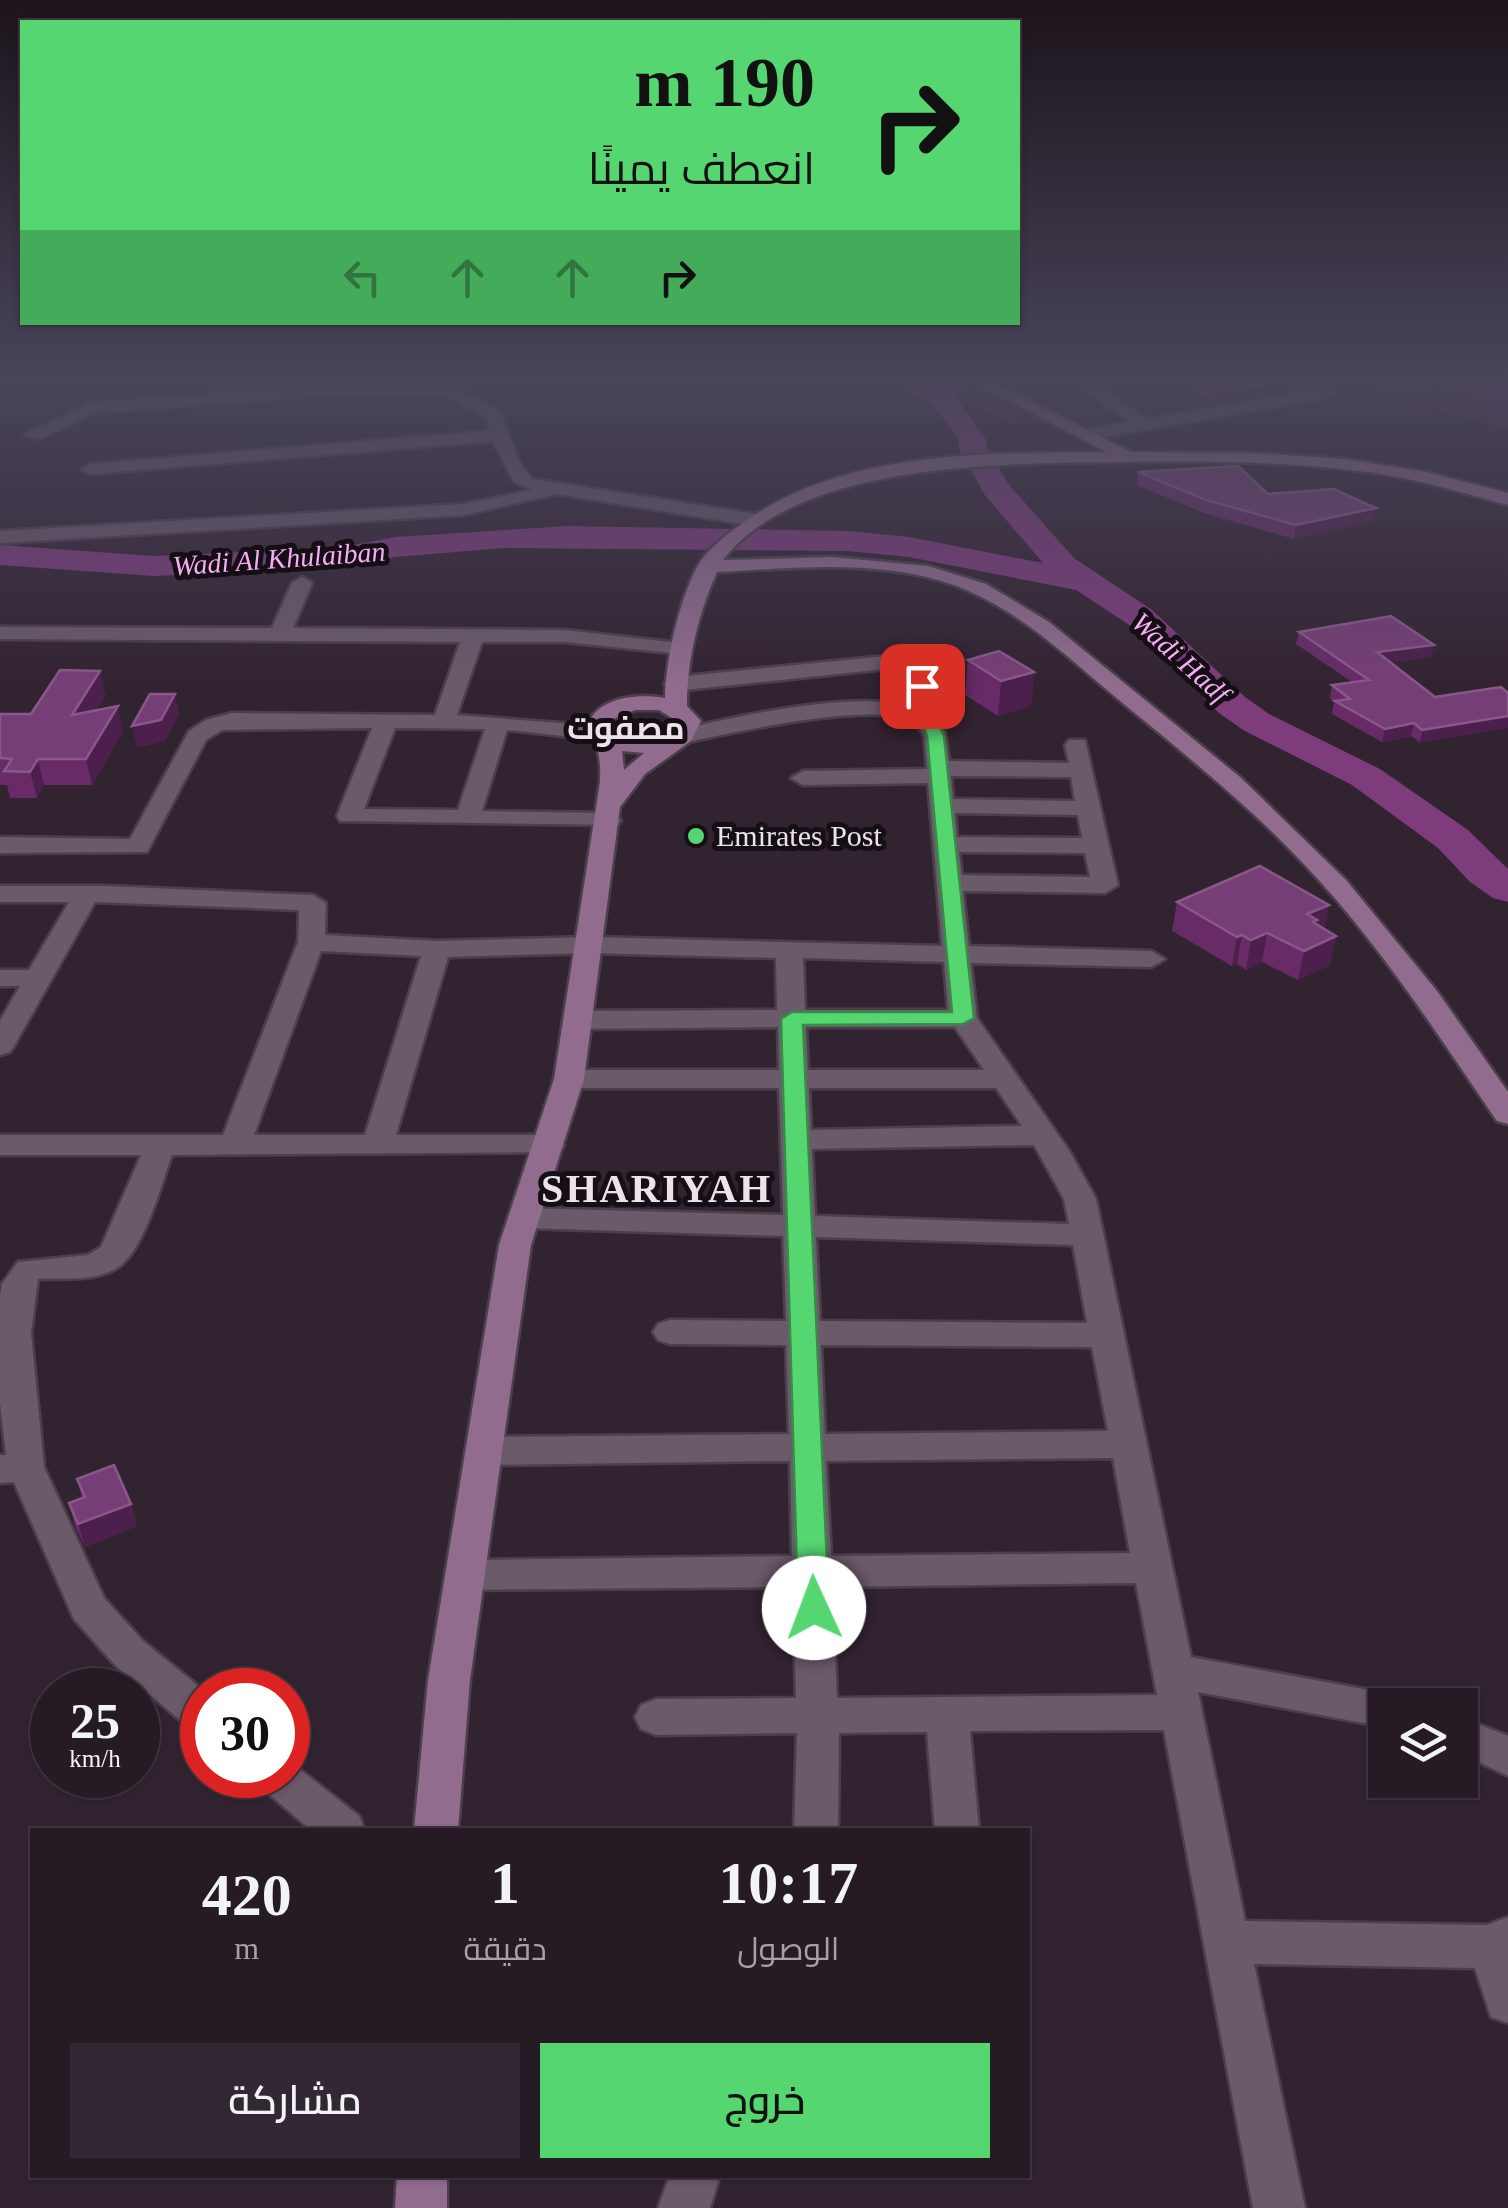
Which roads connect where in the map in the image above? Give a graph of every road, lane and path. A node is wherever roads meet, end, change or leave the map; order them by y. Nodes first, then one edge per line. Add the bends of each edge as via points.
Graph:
1 (524, 481) edge
2 (859, 481) edge
3 (1431, 481) edge
4 (552, 490) junction
5 (1508, 500) edge
6 (756, 520) junction
7 (0, 537) edge
8 (721, 550) junction
9 (302, 583) dead end
10 (1, 634) edge
11 (280, 634) junction
12 (473, 636) junction
13 (680, 652) junction
14 (623, 706) junction
15 (918, 714) junction
16 (678, 716) junction
17 (386, 721) junction
18 (444, 721) junction
19 (498, 722) junction
20 (603, 736) junction
21 (804, 778) dead end
22 (940, 783) junction
23 (1089, 808) junction
24 (610, 812) junction
25 (468, 818) junction
26 (946, 844) junction
27 (0, 845) edge
28 (138, 846) junction
29 (1096, 846) junction
30 (950, 883) junction
31 (0, 894) edge
32 (96, 894) junction
33 (311, 942) junction
34 (590, 944) junction
35 (790, 948) junction
36 (438, 949) junction
37 (958, 955) junction
38 (1152, 959) dead end
39 (0, 978) edge
40 (38, 978) junction
41 (963, 1018) junction
42 (792, 1019) junction
43 (578, 1020) junction
44 (3, 1036) edge
45 (569, 1079) junction
46 (794, 1079) junction
47 (1004, 1079) junction
48 (1508, 1115) edge
49 (1043, 1135) junction
50 (796, 1140) junction
51 (160, 1144) junction
52 (236, 1144) junction
53 (378, 1144) junction
54 (549, 1145) junction
55 (0, 1146) edge
56 (524, 1218) junction
57 (800, 1226) junction
58 (1086, 1235) junction
59 (4, 1330) edge
60 (670, 1332) dead end
61 (804, 1333) junction
62 (1106, 1334) junction
63 (1126, 1444) junction
64 (808, 1448) junction
65 (484, 1451) junction
66 (13, 1468) edge
67 (1150, 1568) junction
68 (812, 1572) junction
69 (465, 1575) junction
70 (1170, 1670) junction
71 (180, 1696) edge
72 (1368, 1707) edge
73 (1178, 1712) junction
74 (947, 1714) junction
75 (817, 1715) junction
76 (656, 1717) dead end
77 (1478, 1741) edge
78 (1508, 1758) edge
79 (305, 1798) edge
80 (341, 1828) edge
81 (436, 1828) edge
82 (816, 1828) edge
83 (958, 1828) edge
84 (1225, 1942) junction
85 (1500, 1943) edge
86 (1508, 2001) edge
87 (422, 2178) edge
88 (694, 2178) edge
89 (421, 2208) edge
90 (684, 2208) edge
91 (1278, 2208) edge

1 - 4 street
2 - 6 street
3 - 5 street
4 - 6 street
4 - 7 street via 446,514 355,512
6 - 8 street
8 - 13 street
8 - 48 street via 954,578 1026,613 1251,799 1335,882 1445,1018
9 - 11 street
10 - 11 street
11 - 12 street
12 - 13 street via 565,636
12 - 18 street
13 - 14 street
13 - 16 street
14 - 16 street via 654,704
14 - 19 street
14 - 20 street via 598,722
15 - 16 street via 886,708 784,717
15 - 16 street via 926,658
15 - 22 street via 931,723
16 - 20 street via 640,746
16 - 24 street
17 - 18 street
17 - 25 street via 348,816
17 - 28 street via 252,719 214,725 196,736
18 - 19 street
19 - 20 street
19 - 25 street
20 - 24 street via 613,760
21 - 22 street
22 - 23 street
22 - 23 street via 1080,757
22 - 26 street
23 - 29 street
24 - 25 street
24 - 34 street
26 - 29 street
26 - 30 street
27 - 28 street
28 - 32 street
29 - 30 street via 1105,885
30 - 37 street
31 - 32 street
32 - 33 street via 313,903
32 - 40 street
33 - 36 street
33 - 52 street
34 - 35 street
34 - 36 street
34 - 43 street
35 - 37 street
35 - 42 street
36 - 53 street
37 - 38 street
37 - 41 street
39 - 40 street
40 - 44 street
41 - 42 street
41 - 47 street
42 - 43 street
42 - 46 street
43 - 45 street
45 - 46 street
45 - 54 street
46 - 47 street
46 - 50 street
47 - 49 street
49 - 50 street
49 - 58 street via 1071,1178
50 - 57 street
51 - 52 street
51 - 55 street
51 - 59 street via 111,1260 26,1272
52 - 53 street
53 - 54 street
54 - 56 street
56 - 57 street
56 - 65 street
57 - 58 street
57 - 61 street
58 - 62 street
59 - 66 street
60 - 61 street
61 - 62 street
61 - 64 street
62 - 63 street
63 - 64 street
63 - 67 street
64 - 65 street
64 - 68 street
65 - 69 street
66 - 71 street via 88,1608
67 - 68 street
67 - 70 street
68 - 69 street
68 - 75 street
69 - 81 street
70 - 72 street
70 - 73 street
73 - 74 street
73 - 84 street
74 - 75 street
74 - 83 street
75 - 76 street
75 - 82 street
77 - 78 street
79 - 80 street
84 - 85 street
84 - 91 street
85 - 86 street
87 - 89 street
88 - 90 street

